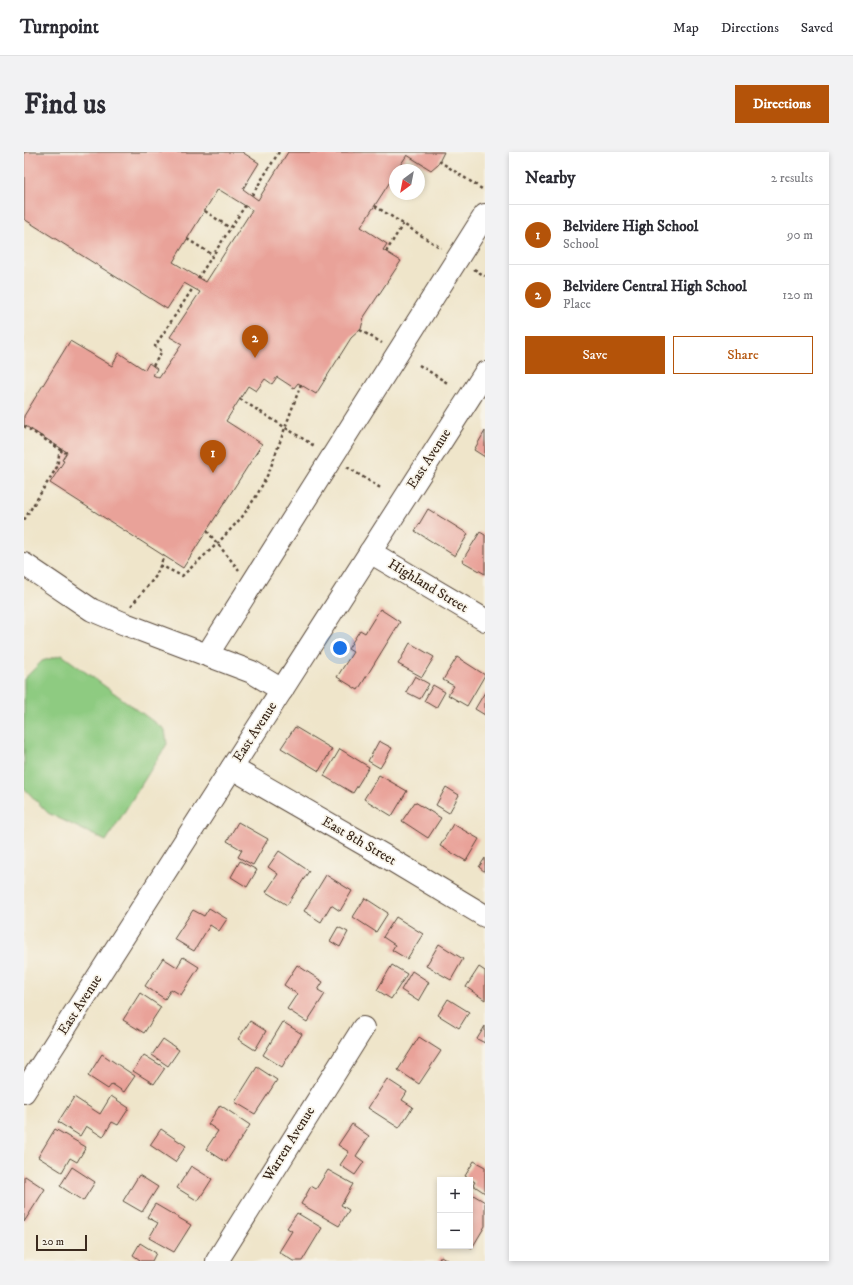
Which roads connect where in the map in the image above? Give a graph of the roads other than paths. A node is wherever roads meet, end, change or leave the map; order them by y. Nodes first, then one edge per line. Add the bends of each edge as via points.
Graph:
1 (485, 216) edge
2 (485, 373) edge
3 (370, 552) junction
4 (24, 564) edge
5 (485, 620) edge
6 (207, 655) junction
7 (282, 690) junction
8 (232, 768) junction
9 (485, 916) edge
10 (363, 1028) dead end
11 (24, 1092) edge
12 (216, 1261) edge

1 - 6 street
2 - 3 street, East Avenue
3 - 5 street, Highland Street
3 - 7 street, East Avenue
4 - 6 street via 78,601 118,621
6 - 7 street via 252,672
7 - 8 street, East Avenue
8 - 9 street, East 8th Street
8 - 11 street, East Avenue
10 - 12 street, Warren Avenue

